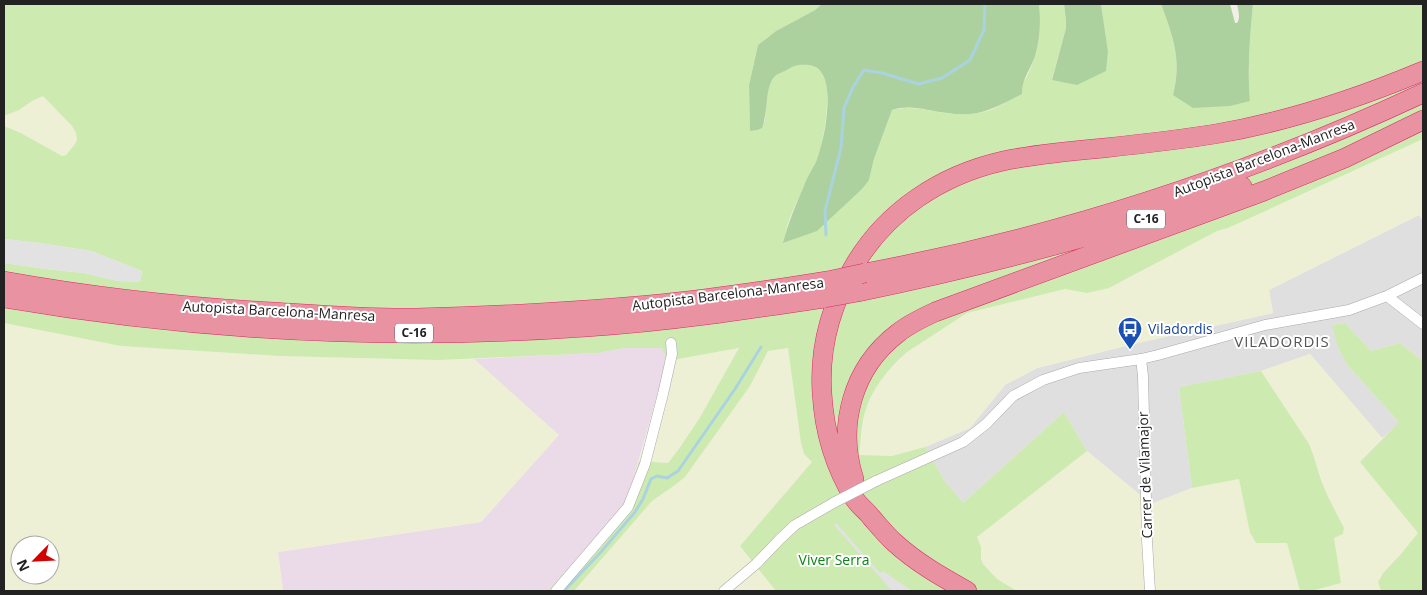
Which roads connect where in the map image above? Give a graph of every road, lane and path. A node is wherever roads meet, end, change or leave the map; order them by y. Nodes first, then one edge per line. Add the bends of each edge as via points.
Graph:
1 (1423, 71) edge
2 (1423, 93) edge
3 (1423, 111) edge
4 (1423, 120) edge
5 (1423, 278) edge
6 (4, 281) edge
7 (1387, 296) junction
8 (4, 298) edge
9 (1423, 324) edge
10 (670, 343) dead end
11 (1141, 360) junction
12 (870, 515) junction
13 (556, 591) edge
14 (724, 591) edge
15 (967, 591) edge
16 (1150, 591) edge

1 - 12 highway via 1326,107 1252,127 1190,138 1002,161 952,178 907,205 877,234 842,286 830,320 822,366 824,412 834,454 854,498
2 - 6 highway, Autopista Barcelona-Manresa / C-16, bridge via 1234,172 1101,216 961,254 744,294 583,311 414,318 209,308
3 - 8 highway, Autopista Barcelona-Manresa / C-16, bridge via 1327,154 1249,184 1061,245 858,292 745,310 586,327 417,333 211,325 115,315
4 - 12 highway via 1264,191 935,312 898,333 869,364 854,393 848,418 850,466
5 - 7 street
7 - 9 street
7 - 11 street via 1349,310 1265,325
10 - 13 street via 672,354 663,394 645,464 628,507
11 - 14 street, bridge via 1060,373 1013,396 963,442 876,481 794,525
11 - 16 street, Carrer de Vilamajor
12 - 15 highway via 896,544 918,562

